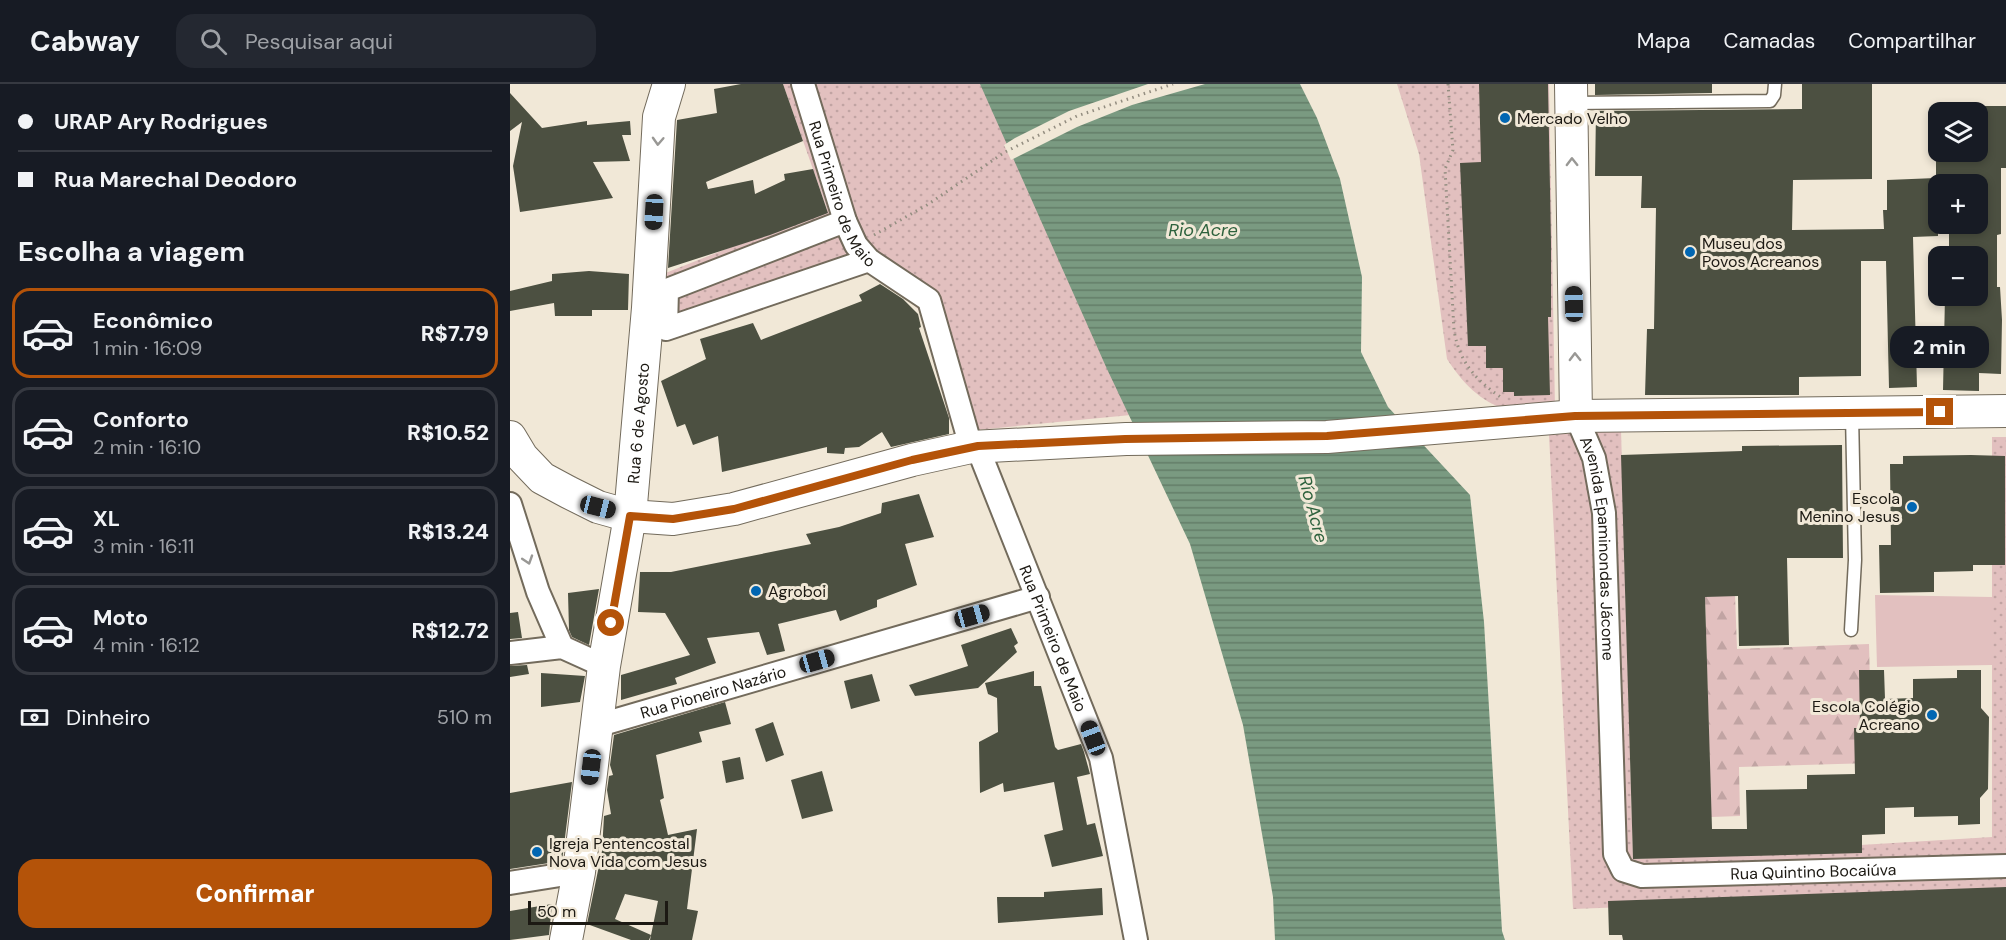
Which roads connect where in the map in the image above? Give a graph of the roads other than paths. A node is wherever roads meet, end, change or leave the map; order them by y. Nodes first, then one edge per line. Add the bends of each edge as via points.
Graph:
1 (669, 84) edge
2 (803, 84) edge
3 (1775, 84) edge
4 (1571, 93) edge
5 (845, 221) junction
6 (869, 260) junction
7 (2006, 411) edge
8 (1852, 413) junction
9 (1563, 417) junction
10 (510, 437) edge
11 (979, 446) junction
12 (510, 504) edge
13 (630, 516) junction
14 (1038, 597) junction
15 (1851, 630) dead end
16 (562, 647) junction
17 (510, 653) edge
18 (604, 666) junction
19 (596, 726) junction
20 (2006, 866) edge
21 (1623, 870) joint
22 (579, 872) junction
23 (510, 883) edge
24 (566, 940) edge
25 (1136, 940) edge

1 -> 13 main road, Rua 6 de Agosto via 659,117
2 - 5 street, Rua Primeiro de Maio
3 - 4 lane via 1770,101
9 -> 4 main road, Avenida Epaminondas Jácome
5 - 6 street, Rua Primeiro de Maio via 855,246
5 - 6 street via 667,290 666,329
6 - 11 street, Rua Primeiro de Maio via 929,300
7 - 8 main road
8 - 9 main road
8 - 15 lane via 1855,560
9 - 11 main road via 1327,436
9 - 21 street, Avenida Epaminondas Jácome via 1594,458 1604,513 1615,854
10 - 13 main road via 542,478 598,507
11 - 13 main road via 912,460 734,509 673,519
11 - 14 street, Rua Primeiro de Maio
12 -> 16 street via 538,592
13 - 18 main road, Rua 6 de Agosto
14 - 19 street, Rua Pioneiro Nazário
14 - 25 street, Rua Primeiro de Maio via 1101,758
16 - 17 street
16 - 18 street
18 - 19 main road, Rua 6 de Agosto
19 - 22 main road, Rua 6 de Agosto
20 - 21 street, Rua Quintino Bocaiúva via 1642,876
22 - 23 street
22 - 24 main road, Rua 6 de Agosto

